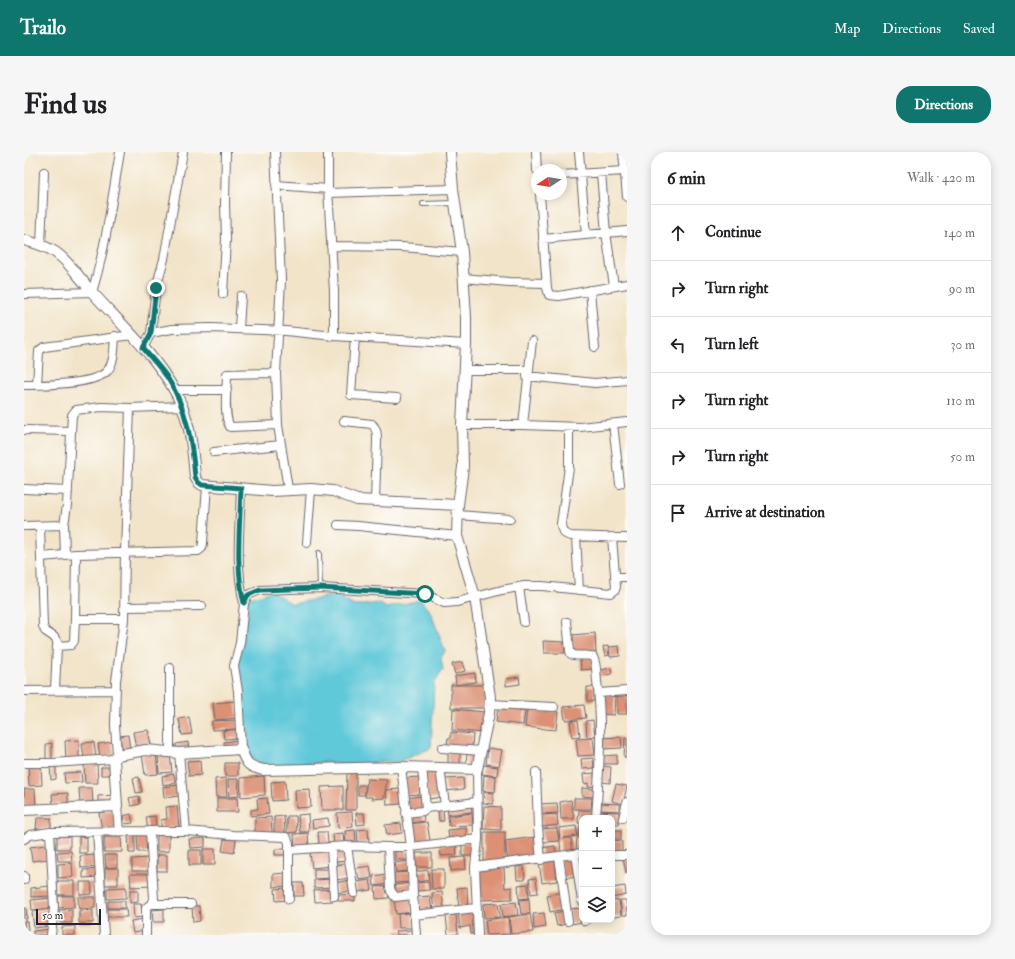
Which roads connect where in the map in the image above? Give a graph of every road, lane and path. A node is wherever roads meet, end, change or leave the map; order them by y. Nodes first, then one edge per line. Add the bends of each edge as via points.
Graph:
1 (120, 152) edge
2 (183, 152) edge
3 (226, 152) edge
4 (276, 152) edge
5 (328, 152) edge
6 (450, 152) edge
7 (536, 152) edge
8 (579, 152) edge
9 (623, 152) edge
10 (537, 164) edge
11 (624, 171) junction
12 (44, 172) dead end
13 (601, 173) junction
14 (581, 174) junction
15 (567, 175) edge
16 (276, 185) junction
17 (453, 189) junction
18 (328, 191) junction
19 (627, 197) edge
20 (540, 200) edge
21 (455, 203) junction
22 (423, 204) dead end
23 (627, 231) edge
24 (606, 233) junction
25 (586, 235) junction
26 (543, 238) junction
27 (24, 240) edge
28 (41, 245) junction
29 (331, 246) junction
30 (462, 252) junction
31 (463, 278) junction
32 (546, 283) junction
33 (627, 284) edge
34 (614, 286) junction
35 (590, 290) junction
36 (92, 292) junction
37 (24, 294) edge
38 (223, 294) dead end
39 (241, 296) dead end
40 (239, 329) junction
41 (278, 330) junction
42 (151, 333) junction
43 (132, 335) junction
44 (115, 336) junction
45 (334, 336) junction
46 (355, 337) junction
47 (532, 341) dead end
48 (466, 344) junction
49 (595, 347) dead end
50 (143, 348) junction
51 (464, 370) junction
52 (276, 373) junction
53 (527, 373) junction
54 (627, 380) edge
55 (24, 385) edge
56 (37, 385) junction
57 (174, 390) junction
58 (227, 390) junction
59 (397, 398) dead end
60 (182, 406) junction
61 (130, 408) junction
62 (344, 421) dead end
63 (627, 422) edge
64 (613, 424) junction
65 (278, 425) junction
66 (462, 425) junction
67 (523, 425) junction
68 (569, 427) junction
69 (24, 430) edge
70 (71, 431) junction
71 (281, 445) junction
72 (214, 452) dead end
73 (620, 484) dead end
74 (207, 485) junction
75 (241, 488) junction
76 (24, 489) edge
77 (312, 489) junction
78 (288, 490) junction
79 (68, 491) junction
80 (375, 501) junction
81 (458, 510) junction
82 (510, 519) dead end
83 (64, 525) junction
84 (338, 525) dead end
85 (24, 526) edge
86 (40, 526) junction
87 (457, 536) junction
88 (576, 537) junction
89 (612, 537) junction
90 (627, 538) edge
91 (307, 543) dead end
92 (125, 552) junction
93 (319, 553) dead end
94 (76, 554) junction
95 (65, 555) junction
96 (41, 557) junction
97 (616, 577) junction
98 (627, 577) edge
99 (519, 587) junction
100 (320, 588) junction
101 (580, 590) junction
102 (475, 598) junction
103 (244, 603) junction
104 (202, 606) dead end
105 (124, 607) junction
106 (75, 619) junction
107 (124, 619) junction
108 (524, 622) dead end
109 (567, 622) dead end
110 (59, 645) junction
111 (170, 668) dead end
112 (55, 690) junction
113 (116, 690) junction
114 (24, 691) edge
115 (627, 691) edge
116 (599, 693) junction
117 (490, 704) junction
118 (554, 707) dead end
119 (442, 748) dead end
120 (241, 749) junction
121 (481, 751) junction
122 (174, 753) junction
123 (116, 757) junction
124 (24, 763) edge
125 (401, 767) junction
126 (422, 767) junction
127 (440, 768) junction
128 (477, 769) junction
129 (536, 772) dead end
130 (477, 802) junction
131 (627, 802) edge
132 (117, 806) junction
133 (445, 806) junction
134 (426, 808) junction
135 (24, 810) edge
136 (406, 813) junction
137 (596, 815) edge
138 (623, 818) dead end
139 (150, 831) junction
140 (186, 831) junction
141 (50, 832) junction
142 (97, 832) junction
143 (119, 832) junction
144 (24, 839) edge
145 (478, 839) junction
146 (347, 846) junction
147 (331, 847) junction
148 (411, 847) junction
149 (388, 848) junction
150 (289, 850) junction
151 (578, 854) edge
152 (615, 855) edge
153 (627, 855) edge
154 (559, 857) junction
155 (541, 860) junction
156 (475, 867) junction
157 (24, 876) edge
158 (24, 880) edge
159 (581, 887) edge
160 (354, 893) dead end
161 (413, 895) junction
162 (334, 896) dead end
163 (289, 899) dead end
164 (151, 904) junction
165 (191, 904) dead end
166 (476, 908) junction
167 (414, 915) junction
168 (568, 921) dead end
169 (51, 935) edge
170 (104, 935) edge
171 (146, 935) edge
172 (416, 935) edge
173 (478, 935) edge

1 - 36 street via 108,224
2 - 42 street via 164,259 156,288
3 - 38 street
4 - 16 street
5 - 18 street
6 - 17 street
7 - 10 street
8 - 14 street
9 - 11 street
11 - 13 street
11 - 19 street
12 - 28 street
13 - 14 street
13 - 24 street
14 - 15 street
14 - 25 street
16 - 18 street
16 - 41 street via 281,280
17 - 18 street
17 - 21 street
18 - 29 street
20 - 26 street
21 - 22 lane
21 - 30 street
23 - 24 street
24 - 25 street
24 - 34 street
25 - 26 street
26 - 32 street
27 - 28 street
28 - 36 street via 62,257
29 - 30 street via 402,247
29 - 45 street
30 - 31 street
31 - 32 street
31 - 48 street
32 - 35 street via 549,295 552,296
33 - 34 street
34 - 35 street
35 - 49 street
36 - 37 street
36 - 43 street
39 - 40 street
40 - 41 street
40 - 42 street via 172,328
41 - 45 street
41 - 52 street
42 - 50 street
43 - 44 street
43 - 50 street
44 - 56 street via 113,359 108,370 82,381
44 - 56 street via 44,347 39,351
45 - 46 street
46 - 48 street
46 - 59 street via 351,395
47 - 53 street
48 - 51 street
50 - 57 street via 167,377
51 - 53 street
51 - 66 street
52 - 58 street via 227,374
52 - 65 street
53 - 54 street via 595,383
53 - 67 street
55 - 56 street
57 - 58 street
57 - 60 street
58 - 65 street via 227,422 230,427
60 - 61 street
60 - 74 street via 191,439 195,477 202,485
61 - 70 street via 101,407 76,410 72,415
61 - 92 street
62 - 80 street via 372,424 377,432
63 - 64 street
64 - 68 street
64 - 73 street
65 - 71 street
66 - 67 street
66 - 81 street via 463,467
67 - 68 street
68 - 88 street via 569,467 561,524 564,534
69 - 70 street
70 - 79 street
71 - 72 street
71 - 78 street
74 - 75 street
74 - 92 street via 202,548 193,552
75 - 78 street
75 - 103 street via 238,569
76 - 79 street
77 - 78 street
77 - 80 street via 333,491 352,499
77 - 91 street
79 - 83 street
80 - 81 street
81 - 82 street
81 - 87 street
83 - 86 street
83 - 95 street
84 - 87 street
85 - 86 street
86 - 96 street
87 - 102 street
88 - 89 street
88 - 101 street
89 - 90 street
89 - 97 street
92 - 94 street
92 - 105 street
93 - 100 lane
94 - 95 street
94 - 106 street
95 - 96 street
96 - 110 street via 43,629 54,637
97 - 98 street
97 - 101 street via 613,592
99 - 101 street via 542,586
99 - 102 street
99 - 108 street
100 - 102 street via 425,594 444,603
100 - 103 street via 260,590 248,595
102 - 117 street
103 - 120 street via 240,642 234,666
104 - 105 street
105 - 107 street
106 - 107 street
106 - 110 street via 73,644
107 - 113 street
109 - 116 street via 570,651 573,655 593,657
110 - 112 street via 56,650
111 - 122 street
112 - 113 street
112 - 114 street
113 - 123 street
115 - 116 street
116 - 137 street
117 - 118 street
117 - 121 street
119 - 121 street
120 - 122 street
120 - 125 street via 244,760 249,765 264,770
121 - 128 street
122 - 123 street via 146,750
122 - 140 street
123 - 124 street
123 - 132 street
125 - 126 street
125 - 136 street
126 - 127 street
126 - 134 street
127 - 128 street
127 - 133 street
128 - 130 street
129 - 155 street
130 - 133 street
130 - 145 street
131 - 138 street
132 - 135 street
132 - 143 street
133 - 134 street
134 - 136 street via 423,811
136 - 148 street
139 - 140 street
139 - 143 street
139 - 164 street via 154,899
140 - 150 street via 286,837 289,840
141 - 142 street
141 - 144 street via 30,834
141 - 169 street via 54,908
142 - 143 street
142 - 170 street
145 - 148 street
145 - 156 street
146 - 147 street
146 - 149 street
146 - 160 street
147 - 150 street
147 - 162 street
148 - 149 street
148 - 161 street
149 - 161 street via 391,891 395,897
150 - 163 street
151 - 154 street
151 - 159 street
152 - 153 street
154 - 155 street
154 - 168 street
155 - 156 street
156 - 166 street
157 - 158 street
161 - 167 street
164 - 165 street
164 - 171 street via 145,912
166 - 167 street
166 - 173 street
167 - 172 street

